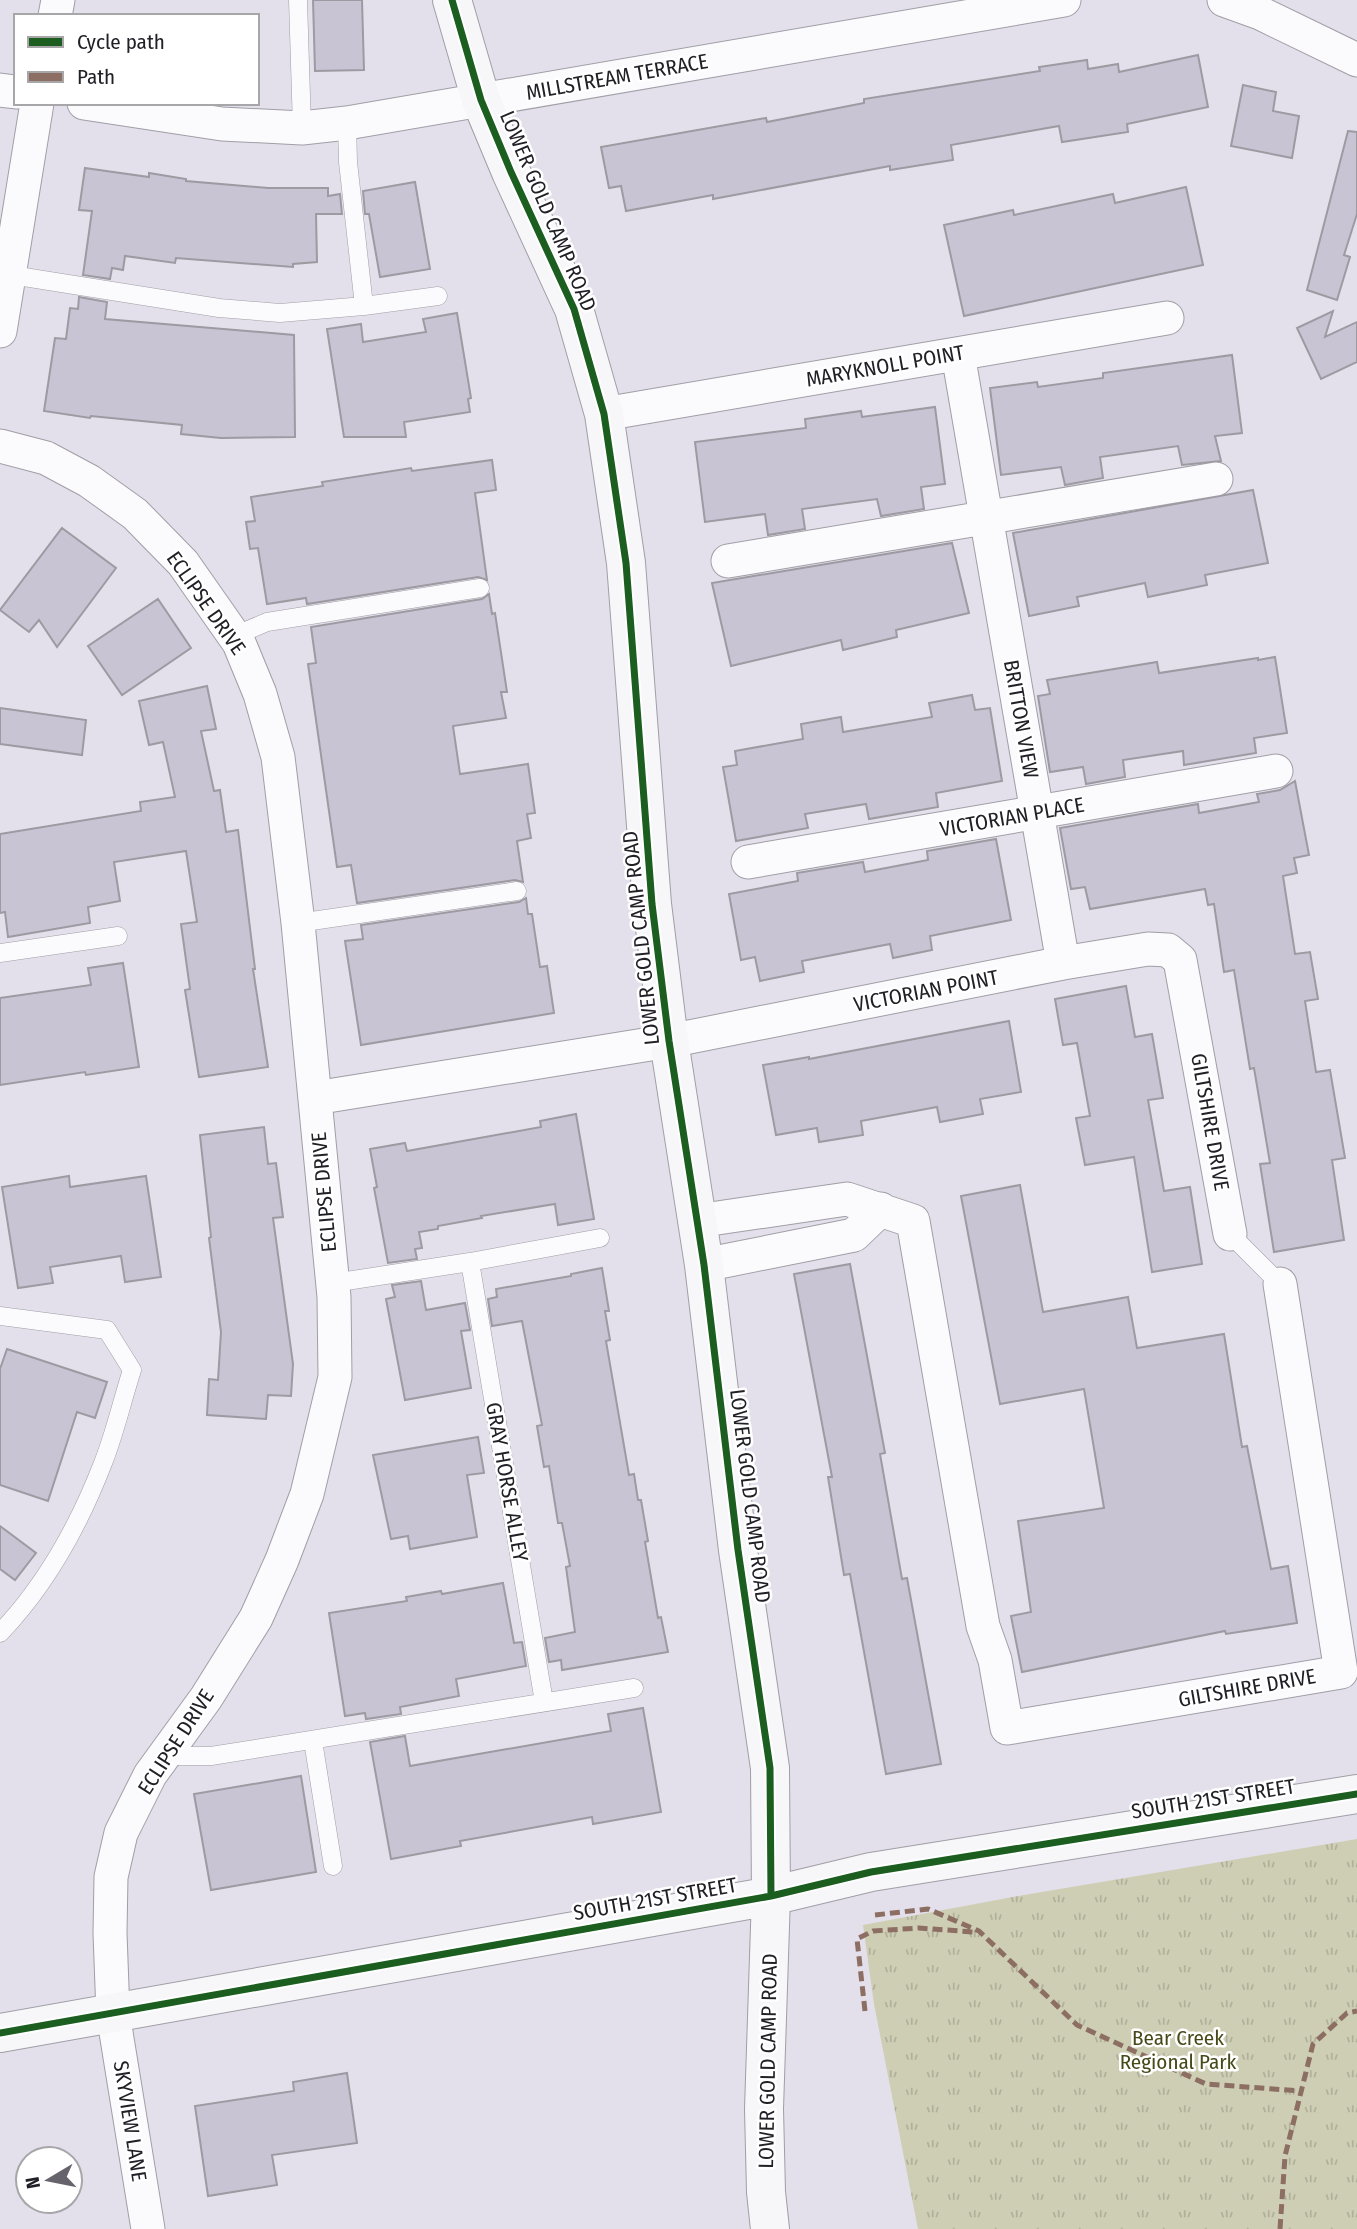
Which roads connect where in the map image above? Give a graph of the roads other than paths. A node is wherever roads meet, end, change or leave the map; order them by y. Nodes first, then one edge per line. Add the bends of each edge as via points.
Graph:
1 (298, 0) edge
2 (452, 0) edge
3 (1064, 0) edge
4 (1224, 0) edge
5 (1357, 60) edge
6 (481, 100) junction
7 (37, 105) edge
8 (97, 105) edge
9 (347, 123) junction
10 (302, 128) junction
11 (5, 274) edge
12 (438, 296) dead end
13 (363, 306) junction
14 (1167, 318) dead end
15 (0, 331) edge
16 (958, 354) junction
17 (604, 414) junction
18 (0, 446) edge
19 (1216, 478) dead end
20 (986, 517) junction
21 (729, 561) dead end
22 (480, 588) dead end
23 (234, 636) junction
24 (1276, 771) dead end
25 (1037, 812) junction
26 (748, 862) dead end
27 (517, 891) dead end
28 (298, 923) junction
29 (118, 936) dead end
30 (0, 953) edge
31 (1180, 960) joint
32 (1063, 963) junction
33 (669, 1041) junction
34 (315, 1098) junction
35 (881, 1209) junction
36 (697, 1221) junction
37 (1230, 1234) joint
38 (600, 1238) dead end
39 (470, 1262) junction
40 (704, 1265) junction
41 (333, 1283) junction
42 (1280, 1284) joint
43 (0, 1316) edge
44 (0, 1633) edge
45 (634, 1688) dead end
46 (544, 1702) junction
47 (313, 1741) junction
48 (163, 1756) junction
49 (1357, 1794) edge
50 (334, 1866) dead end
51 (771, 1896) junction
52 (113, 2014) junction
53 (0, 2033) edge
54 (148, 2229) edge
55 (770, 2229) edge

1 - 10 lane
2 - 6 street, LOWER GOLD CAMP ROAD
3 - 6 street, MILLSTREAM TERRACE
4 - 5 street
6 - 9 street, MILLSTREAM TERRACE
6 - 17 street, LOWER GOLD CAMP ROAD via 573,309
7 - 11 street
8 - 10 street, MILLSTREAM TERRACE via 222,124
9 - 10 street, MILLSTREAM TERRACE
9 - 13 lane
11 - 13 lane via 219,308 280,313
11 - 15 street
12 - 13 lane
14 - 16 street, MARYKNOLL POINT
16 - 17 street, MARYKNOLL POINT
16 - 20 street, BRITTON VIEW
17 - 33 street, LOWER GOLD CAMP ROAD via 626,563 652,904
18 - 23 street, ECLIPSE DRIVE via 46,458 135,514 183,563
19 - 20 street
20 - 21 street
20 - 25 street, BRITTON VIEW
22 - 23 lane via 267,622
23 - 28 street, ECLIPSE DRIVE via 260,694 278,757
24 - 25 street, VICTORIAN PLACE
25 - 26 street, VICTORIAN PLACE
25 - 32 street, BRITTON VIEW
27 - 28 lane
28 - 34 street, ECLIPSE DRIVE
29 - 30 lane
31 - 32 street, VICTORIAN POINT via 1168,950 1148,949
31 - 37 street, GILTSHIRE DRIVE
32 - 33 street, VICTORIAN POINT
33 - 34 street, VICTORIAN POINT
33 - 36 street, LOWER GOLD CAMP ROAD
34 - 41 street, ECLIPSE DRIVE
35 - 36 street, GILTSHIRE DRIVE via 847,1199
35 - 40 street via 854,1235
35 - 42 street, GILTSHIRE DRIVE via 913,1221 983,1626 995,1660 1007,1728 1341,1672
36 - 40 street, LOWER GOLD CAMP ROAD
37 - 42 lane, GILTSHIRE DRIVE
38 - 39 lane
39 - 41 lane
39 - 46 lane, GRAY HORSE ALLEY
40 - 51 street, LOWER GOLD CAMP ROAD via 770,1768
41 - 48 street, ECLIPSE DRIVE via 335,1377 307,1494 256,1618
43 - 44 lane via 107,1330 132,1370 103,1463 63,1550
45 - 46 lane
46 - 47 lane
47 - 48 lane via 211,1756
47 - 50 lane
48 - 52 street, ECLIPSE DRIVE via 121,1833 111,1877
49 - 51 street, SOUTH 21ST STREET via 872,1872
51 - 52 street, SOUTH 21ST STREET
51 - 55 street, LOWER GOLD CAMP ROAD via 764,2109
52 - 53 street, SOUTH 21ST STREET
52 - 54 street, SKYVIEW LANE

